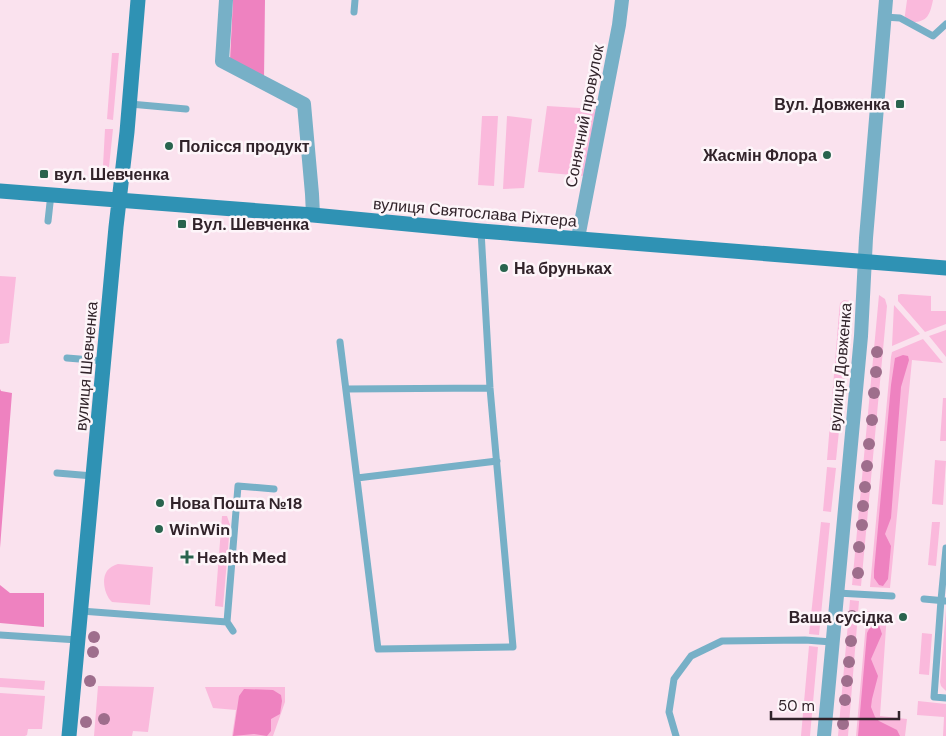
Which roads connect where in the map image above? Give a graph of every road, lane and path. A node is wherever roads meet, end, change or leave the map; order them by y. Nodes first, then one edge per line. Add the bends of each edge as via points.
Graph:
1 (138, 0) edge
2 (226, 0) edge
3 (355, 0) edge
4 (622, 0) edge
5 (886, 0) edge
6 (354, 12) dead end
7 (884, 17) junction
8 (946, 24) edge
9 (129, 104) junction
10 (186, 108) dead end
11 (0, 191) edge
12 (50, 194) junction
13 (120, 200) junction
14 (312, 215) junction
15 (48, 221) dead end
16 (481, 231) junction
17 (578, 238) junction
18 (865, 262) junction
19 (946, 268) edge
20 (340, 342) dead end
21 (67, 358) dead end
22 (104, 362) junction
23 (490, 388) junction
24 (346, 389) junction
25 (497, 460) junction
26 (57, 473) dead end
27 (93, 476) junction
28 (357, 478) junction
29 (274, 489) dead end
30 (946, 548) edge
31 (837, 592) junction
32 (892, 596) dead end
33 (924, 599) dead end
34 (943, 600) edge
35 (80, 611) junction
36 (227, 622) junction
37 (233, 631) dead end
38 (0, 634) edge
39 (78, 640) junction
40 (832, 642) junction
41 (946, 698) edge
42 (69, 736) edge
43 (676, 736) edge
44 (824, 736) edge

1 - 9 street, вулиця Шевченка
2 - 14 street via 222,61 304,104
3 - 6 lane
4 - 17 street, Сонячний провулок
5 - 7 street, вулиця Довженка
7 - 8 lane via 900,18 933,36
7 - 18 street, вулиця Довженка
9 - 10 lane
9 - 13 street, вулиця Шевченка
11 - 12 street, вулиця Святослава Ріхтера
12 - 13 street, вулиця Святослава Ріхтера
12 - 15 lane
13 - 14 street, вулиця Святослава Ріхтера
13 - 22 street, вулиця Шевченка
14 - 16 street, вулиця Святослава Ріхтера
16 - 17 street, вулиця Святослава Ріхтера
16 - 23 lane
17 - 18 street, вулиця Святослава Ріхтера
18 - 19 street, вулиця Святослава Ріхтера
18 - 31 street, вулиця Довженка
20 - 24 lane
21 - 22 lane
22 - 27 street, вулиця Шевченка
23 - 24 lane
23 - 25 lane
24 - 28 lane
25 - 28 lane
25 - 28 lane via 513,647 378,649
26 - 27 lane
27 - 35 street, вулиця Шевченка
29 - 36 lane via 238,486
30 - 34 lane
31 - 32 lane
31 - 40 street, вулиця Довженка
33 - 34 lane
34 - 41 lane via 934,697
35 - 36 lane
35 - 39 street, вулиця Шевченка
36 - 37 lane
38 - 39 lane
39 - 42 street, вулиця Шевченка
40 - 43 lane via 722,641 691,656 674,679 669,712
40 - 44 street, вулиця Довженка

